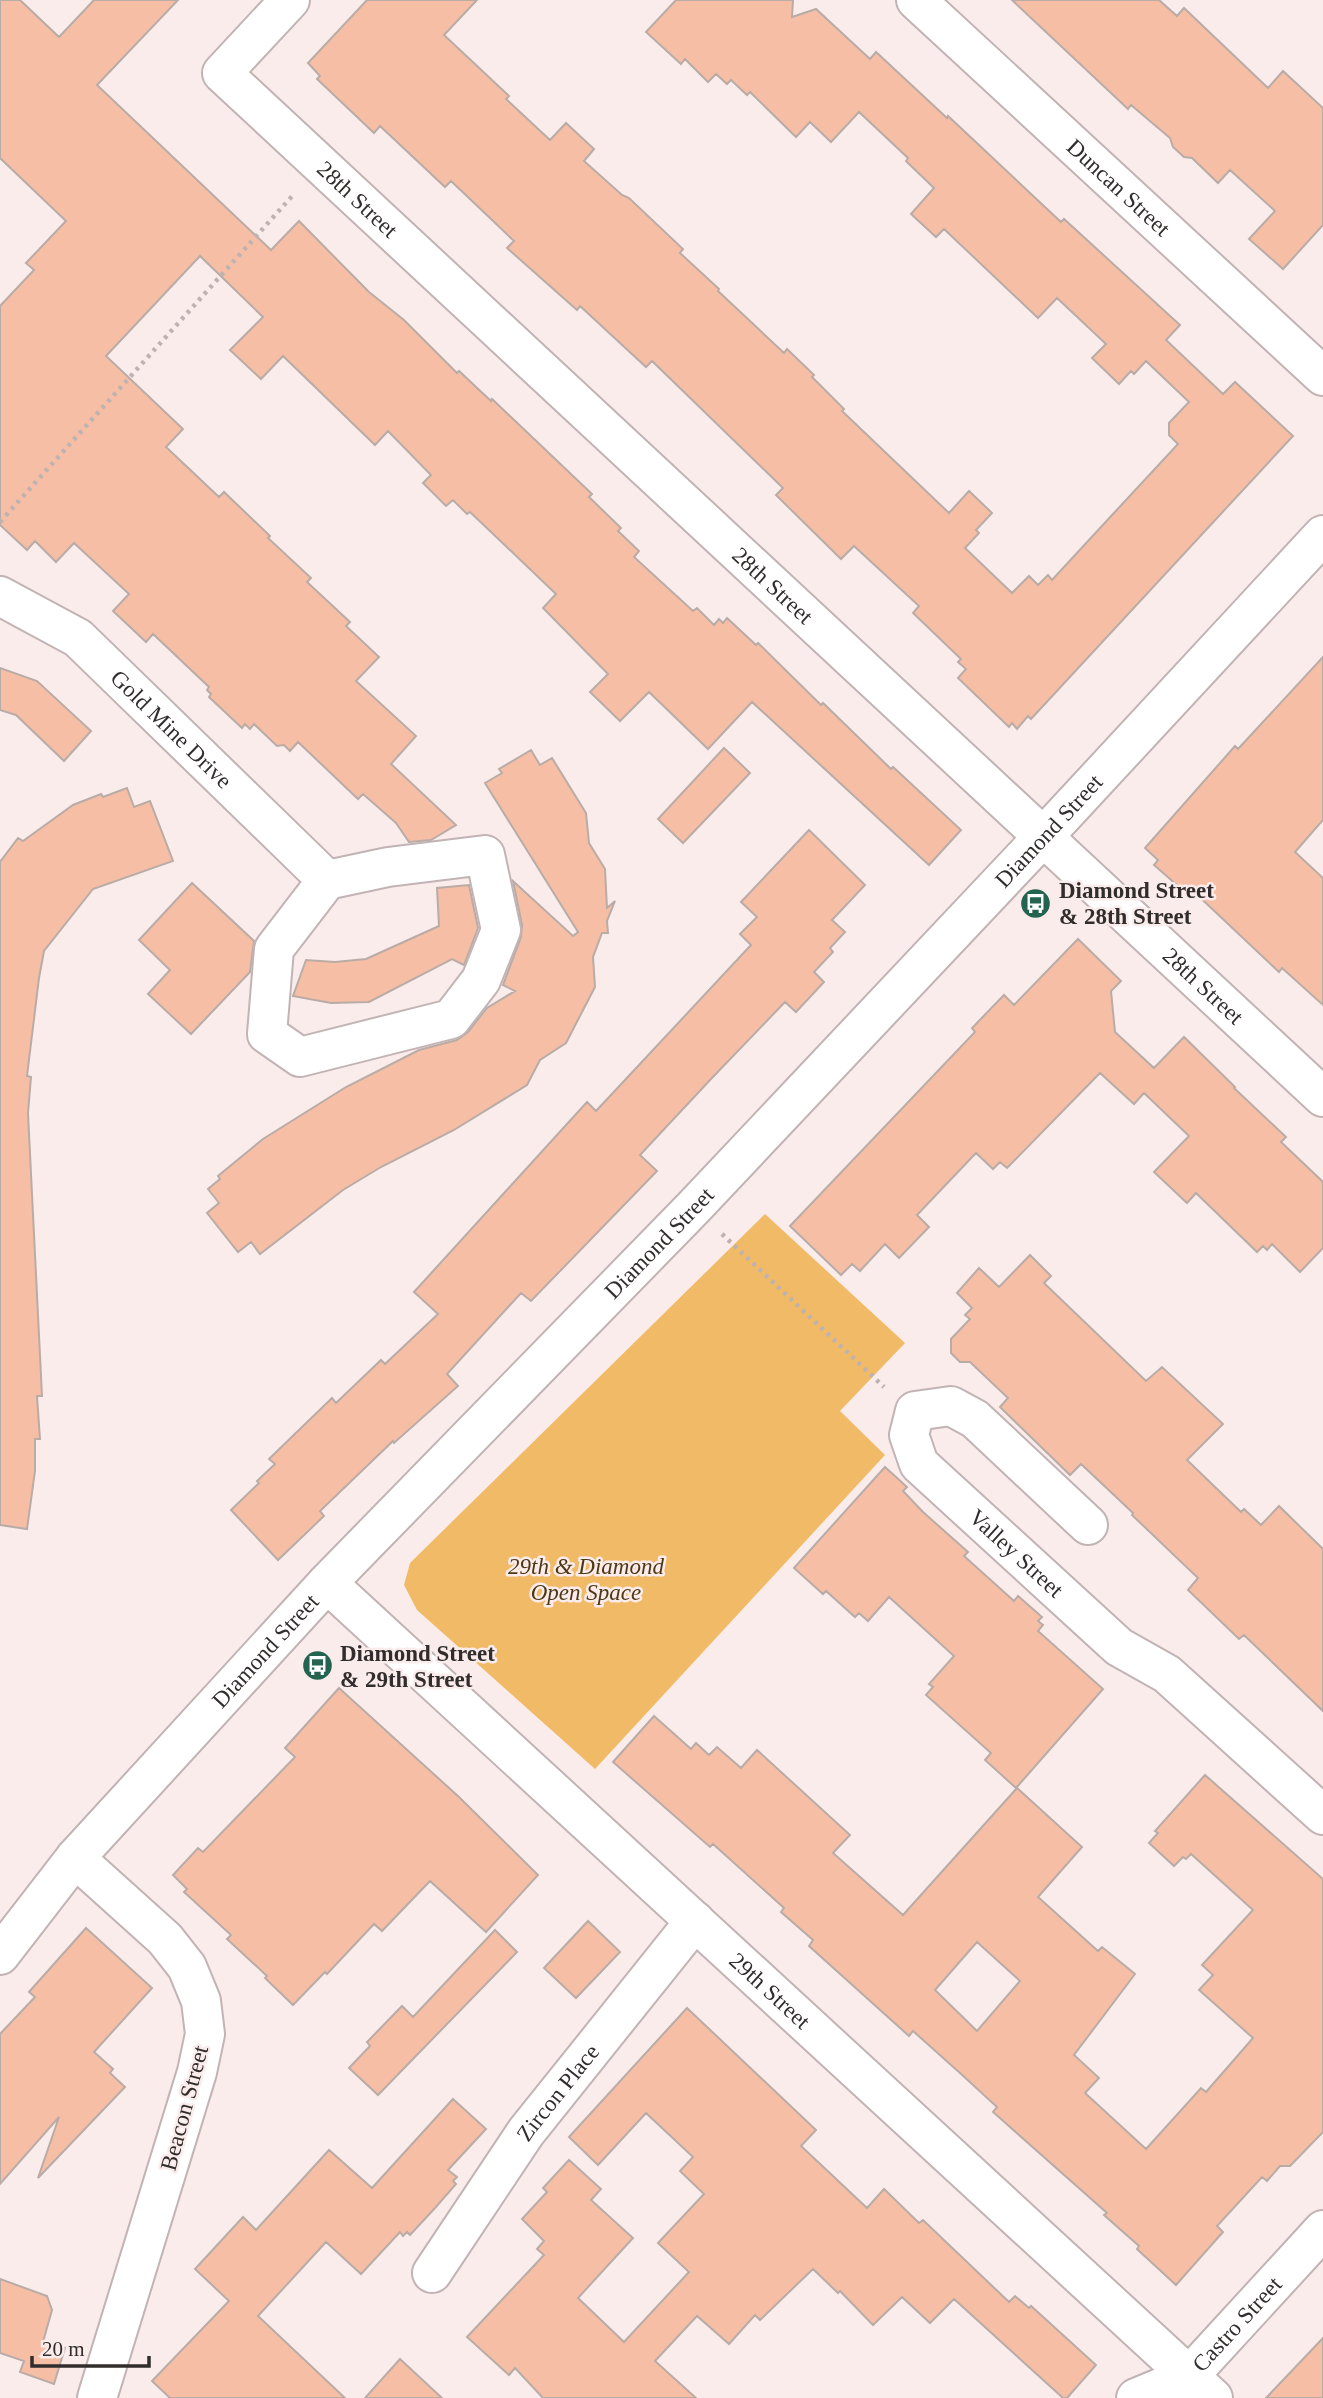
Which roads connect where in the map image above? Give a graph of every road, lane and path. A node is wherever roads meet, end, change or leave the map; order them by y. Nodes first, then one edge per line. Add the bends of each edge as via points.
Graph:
1 (290, 0) edge
2 (916, 0) edge
3 (320, 165) junction
4 (1323, 376) edge
5 (0, 522) edge
6 (1323, 535) edge
7 (0, 596) edge
8 (1044, 836) junction
9 (327, 880) junction
10 (1323, 1097) edge
11 (694, 1207) junction
12 (915, 1411) junction
13 (1088, 1525) dead end
14 (327, 1583) junction
15 (1323, 1815) edge
16 (75, 1858) junction
17 (695, 1921) junction
18 (0, 1955) edge
19 (1323, 2230) edge
20 (432, 2273) dead end
21 (1193, 2391) edge
22 (97, 2398) edge
23 (1136, 2398) edge

1 - 3 street, 28th Street via 222,73
2 - 4 street, Duncan Street
3 - 5 path
3 - 8 street, 28th Street
6 - 8 street, Diamond Street
7 - 9 street, Gold Mine Drive via 78,638
8 - 10 street, 28th Street
8 - 11 street, Diamond Street
9 - 9 street via 274,949 267,1034 300,1057 451,1019 481,980 501,930 485,855
11 - 12 path via 873,1377
11 - 14 street, Diamond Street
12 - 13 street via 951,1406 975,1419
12 - 15 street, Valley Street via 909,1435 919,1464 1119,1647 1167,1674
14 - 16 street, Diamond Street
14 - 17 street, 29th Street
16 - 18 street, Diamond Street
16 - 22 street, Beacon Street via 165,1939 187,1967 201,2001 205,2034
17 - 20 street, Zircon Place via 526,2132
17 - 21 street, 29th Street
19 - 21 street, Castro Street
21 - 23 street, Castro Street

